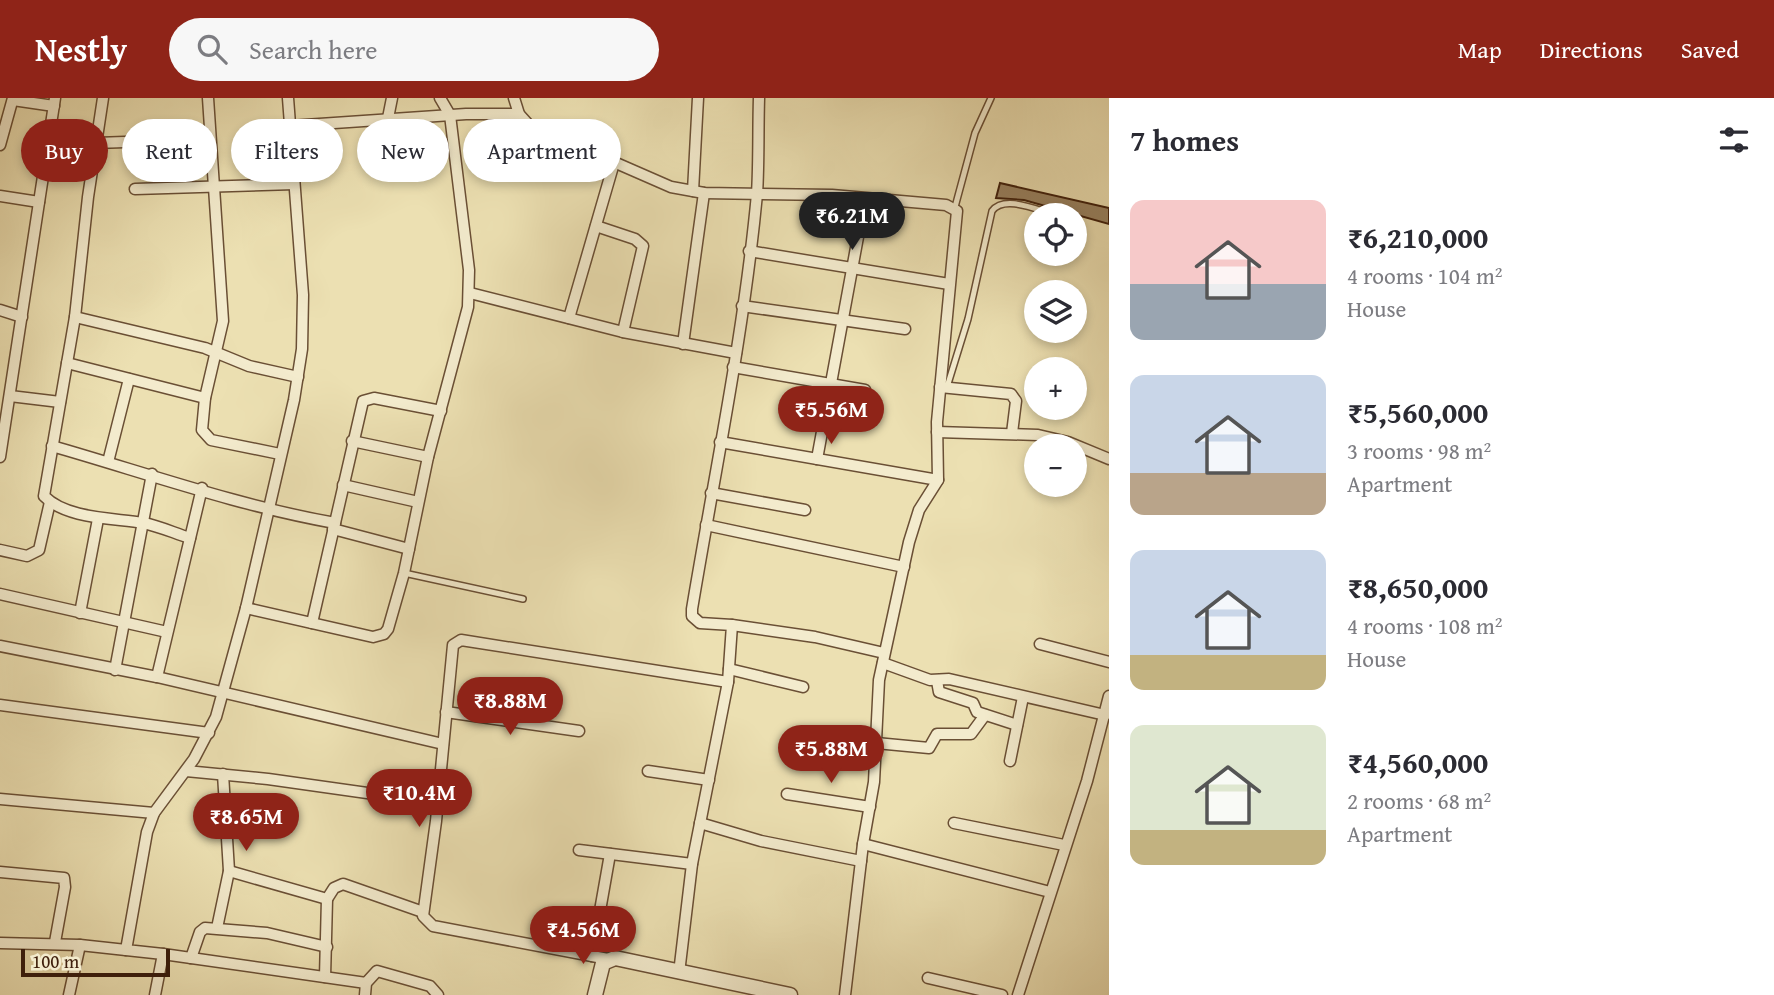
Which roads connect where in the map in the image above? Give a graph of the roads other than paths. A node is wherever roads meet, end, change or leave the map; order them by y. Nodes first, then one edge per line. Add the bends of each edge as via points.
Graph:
1 (103, 98) edge
2 (208, 98) edge
3 (288, 98) edge
4 (392, 98) edge
5 (440, 98) edge
6 (514, 98) edge
7 (698, 98) edge
8 (759, 98) edge
9 (991, 98) edge
10 (13, 99) edge
11 (55, 100) edge
12 (519, 114) junction
13 (5, 115) edge
14 (450, 115) junction
15 (387, 118) junction
16 (100, 119) edge
17 (209, 119) edge
18 (289, 119) edge
19 (524, 119) edge
20 (343, 122) edge
21 (0, 145) edge
22 (621, 166) edge
23 (91, 182) edge
24 (214, 182) edge
25 (609, 182) edge
26 (294, 184) joint
27 (214, 186) junction
28 (135, 189) dead end
29 (698, 192) junction
30 (757, 192) junction
31 (0, 196) edge
32 (865, 199) junction
33 (38, 202) junction
34 (955, 207) junction
35 (1024, 207) edge
36 (596, 226) junction
37 (750, 251) junction
38 (852, 268) junction
39 (949, 284) junction
40 (470, 293) junction
41 (742, 306) junction
42 (0, 310) edge
43 (22, 317) junction
44 (75, 317) junction
45 (569, 318) junction
46 (842, 320) junction
47 (905, 329) dead end
48 (623, 332) junction
49 (683, 344) junction
50 (218, 352) junction
51 (736, 354) junction
52 (67, 363) junction
53 (733, 367) junction
54 (298, 377) junction
55 (129, 379) junction
56 (832, 384) junction
57 (943, 387) junction
58 (865, 390) dead end
59 (10, 396) junction
60 (205, 398) junction
61 (60, 402) junction
62 (4, 407) edge
63 (441, 411) junction
64 (937, 432) junction
65 (1012, 433) junction
66 (352, 441) junction
67 (720, 442) junction
68 (52, 446) junction
69 (280, 454) junction
70 (0, 457) edge
71 (428, 457) junction
72 (817, 459) junction
73 (1109, 459) edge
74 (108, 462) junction
75 (152, 474) junction
76 (938, 481) junction
77 (343, 485) junction
78 (202, 488) junction
79 (711, 493) junction
80 (50, 502) junction
81 (418, 502) junction
82 (266, 510) junction
83 (805, 510) dead end
84 (98, 519) junction
85 (144, 524) junction
86 (706, 525) junction
87 (334, 526) junction
88 (190, 538) junction
89 (0, 550) edge
90 (409, 550) junction
91 (904, 567) junction
92 (404, 573) junction
93 (0, 594) edge
94 (523, 599) dead end
95 (246, 608) junction
96 (79, 613) junction
97 (312, 623) junction
98 (124, 624) junction
99 (732, 625) junction
100 (167, 632) junction
101 (1040, 644) dead end
102 (0, 646) edge
103 (883, 658) junction
104 (1109, 662) edge
105 (729, 668) junction
106 (115, 670) junction
107 (157, 677) junction
108 (937, 681) junction
109 (727, 682) junction
110 (803, 687) dead end
111 (223, 693) junction
112 (1109, 696) edge
113 (1023, 697) junction
114 (0, 705) edge
115 (446, 712) junction
116 (985, 715) junction
117 (1105, 715) junction
118 (1017, 725) junction
119 (579, 731) dead end
120 (209, 733) junction
121 (876, 743) junction
122 (443, 744) junction
123 (1010, 761) dead end
124 (186, 771) junction
125 (648, 771) dead end
126 (223, 774) junction
127 (709, 780) junction
128 (787, 794) dead end
129 (0, 799) edge
130 (438, 803) junction
131 (870, 807) junction
132 (154, 813) junction
133 (700, 823) junction
134 (954, 823) dead end
135 (863, 844) junction
136 (1064, 845) junction
137 (579, 850) dead end
138 (610, 854) junction
139 (861, 861) junction
140 (692, 864) junction
141 (229, 871) junction
142 (0, 872) edge
143 (1050, 892) junction
144 (327, 899) junction
145 (423, 912) junction
146 (217, 928) junction
147 (55, 942) junction
148 (0, 943) edge
149 (80, 945) junction
150 (327, 947) junction
151 (126, 950) junction
152 (163, 954) junction
153 (592, 956) junction
154 (191, 958) junction
155 (608, 959) junction
156 (679, 973) junction
157 (326, 977) junction
158 (928, 978) dead end
159 (366, 989) edge
160 (69, 995) edge
161 (155, 995) edge
162 (438, 995) edge
163 (595, 995) edge
164 (790, 995) edge
165 (845, 995) edge
166 (1002, 995) edge
167 (1018, 995) edge

1 - 16 street
2 - 17 street
3 - 18 street
4 - 15 street
5 - 14 street
6 - 12 street
7 - 29 street
8 - 30 street
9 - 34 lane via 975,133
10 - 11 street
10 - 13 street
11 - 33 street
12 - 14 street
12 - 19 street
13 - 21 street
14 - 15 street
14 - 40 street
15 - 20 street
22 - 29 street via 671,187
23 - 44 street
24 - 27 street
25 - 36 street
26 - 27 street
26 - 54 street via 303,295
27 - 28 street
27 - 50 street via 223,321
29 - 30 street
29 - 49 street
30 - 32 street
30 - 37 street
31 - 33 street
32 - 34 street
32 - 38 street
33 - 43 street
34 - 39 street via 957,237
35 - 57 lane via 1000,204 992,211 966,327
36 - 45 street
36 - 48 street via 643,246
37 - 38 street
37 - 41 street
38 - 39 street
38 - 46 street
39 - 57 street
40 - 45 street
40 - 63 street
41 - 46 street
41 - 51 street
42 - 43 street
43 - 59 street
44 - 50 street
44 - 52 street
45 - 48 street
46 - 47 street
46 - 56 street
48 - 49 street
49 - 51 street
50 - 54 street via 249,366
50 - 60 street
51 - 53 street
52 - 55 street
52 - 61 street
53 - 56 street
53 - 67 street
54 - 69 street
55 - 60 street
55 - 74 street
56 - 58 street
56 - 72 street
57 - 64 street
57 - 65 street via 1012,394 1016,401
59 - 61 street
59 - 62 street
60 - 69 street via 202,425 206,438
61 - 68 street
62 - 70 street
63 - 66 street via 368,398
63 - 71 street
64 - 65 street
64 - 76 street
65 - 73 street via 1056,439
66 - 71 street
66 - 77 street
67 - 72 street
67 - 79 street
68 - 74 street
68 - 80 street via 43,491
69 - 82 street
71 - 81 street
72 - 76 street
74 - 75 street
75 - 78 street
75 - 85 street
76 - 91 street via 919,510
77 - 81 street
77 - 87 street
78 - 82 street
78 - 88 street
79 - 83 street
79 - 86 street
80 - 84 street
80 - 89 street via 38,550 27,556
81 - 90 street
82 - 87 street
82 - 95 street
84 - 85 street
84 - 96 street
85 - 88 street
85 - 98 street
86 - 91 street
86 - 99 street via 692,616 700,623
87 - 90 street
87 - 97 street
88 - 100 street
90 - 92 street
91 - 103 street
92 - 94 lane
92 - 97 street via 384,634 373,637
93 - 96 street
95 - 97 street
95 - 111 street
96 - 98 street
98 - 100 street
98 - 106 street
99 - 103 street via 816,637
99 - 105 street
100 - 107 street
101 - 104 street
102 - 106 street
103 - 108 street
103 - 121 street
105 - 109 street
105 - 110 street
106 - 107 street
107 - 111 street
108 - 113 street via 949,679
108 - 116 street via 939,692 973,703 977,712
109 - 115 street via 461,640 453,645
109 - 127 street
111 - 120 street
111 - 122 street
112 - 117 street
113 - 117 street
113 - 118 street
114 - 120 street
115 - 119 street
115 - 122 street
116 - 118 street
116 - 121 street via 971,734 935,734 929,748
117 - 136 street
118 - 123 street
120 - 124 street
121 - 131 street
122 - 130 street
124 - 126 street
124 - 132 street
125 - 127 street
126 - 130 street
126 - 141 street
127 - 133 street
128 - 131 street
129 - 132 street
130 - 145 street
131 - 135 street
132 - 151 street
133 - 139 street
133 - 140 street
134 - 136 street
135 - 139 street
135 - 143 street
136 - 143 street
137 - 138 street
138 - 140 street
138 - 153 street
139 - 165 street
140 - 156 street
141 - 144 street
141 - 146 street
142 - 147 street via 64,878
143 - 167 street
144 - 145 street via 343,884
144 - 150 street
145 - 153 street via 433,926
146 - 150 street
146 - 154 street via 200,932
147 - 148 street
147 - 149 street
149 - 151 street
149 - 160 street
150 - 157 street
151 - 152 street
152 - 154 street
152 - 161 street
153 - 155 street
154 - 157 street
155 - 156 street via 623,958
155 - 163 street via 600,970
156 - 164 street
157 - 159 street
158 - 166 street
159 - 162 street via 374,972 382,971 430,986

